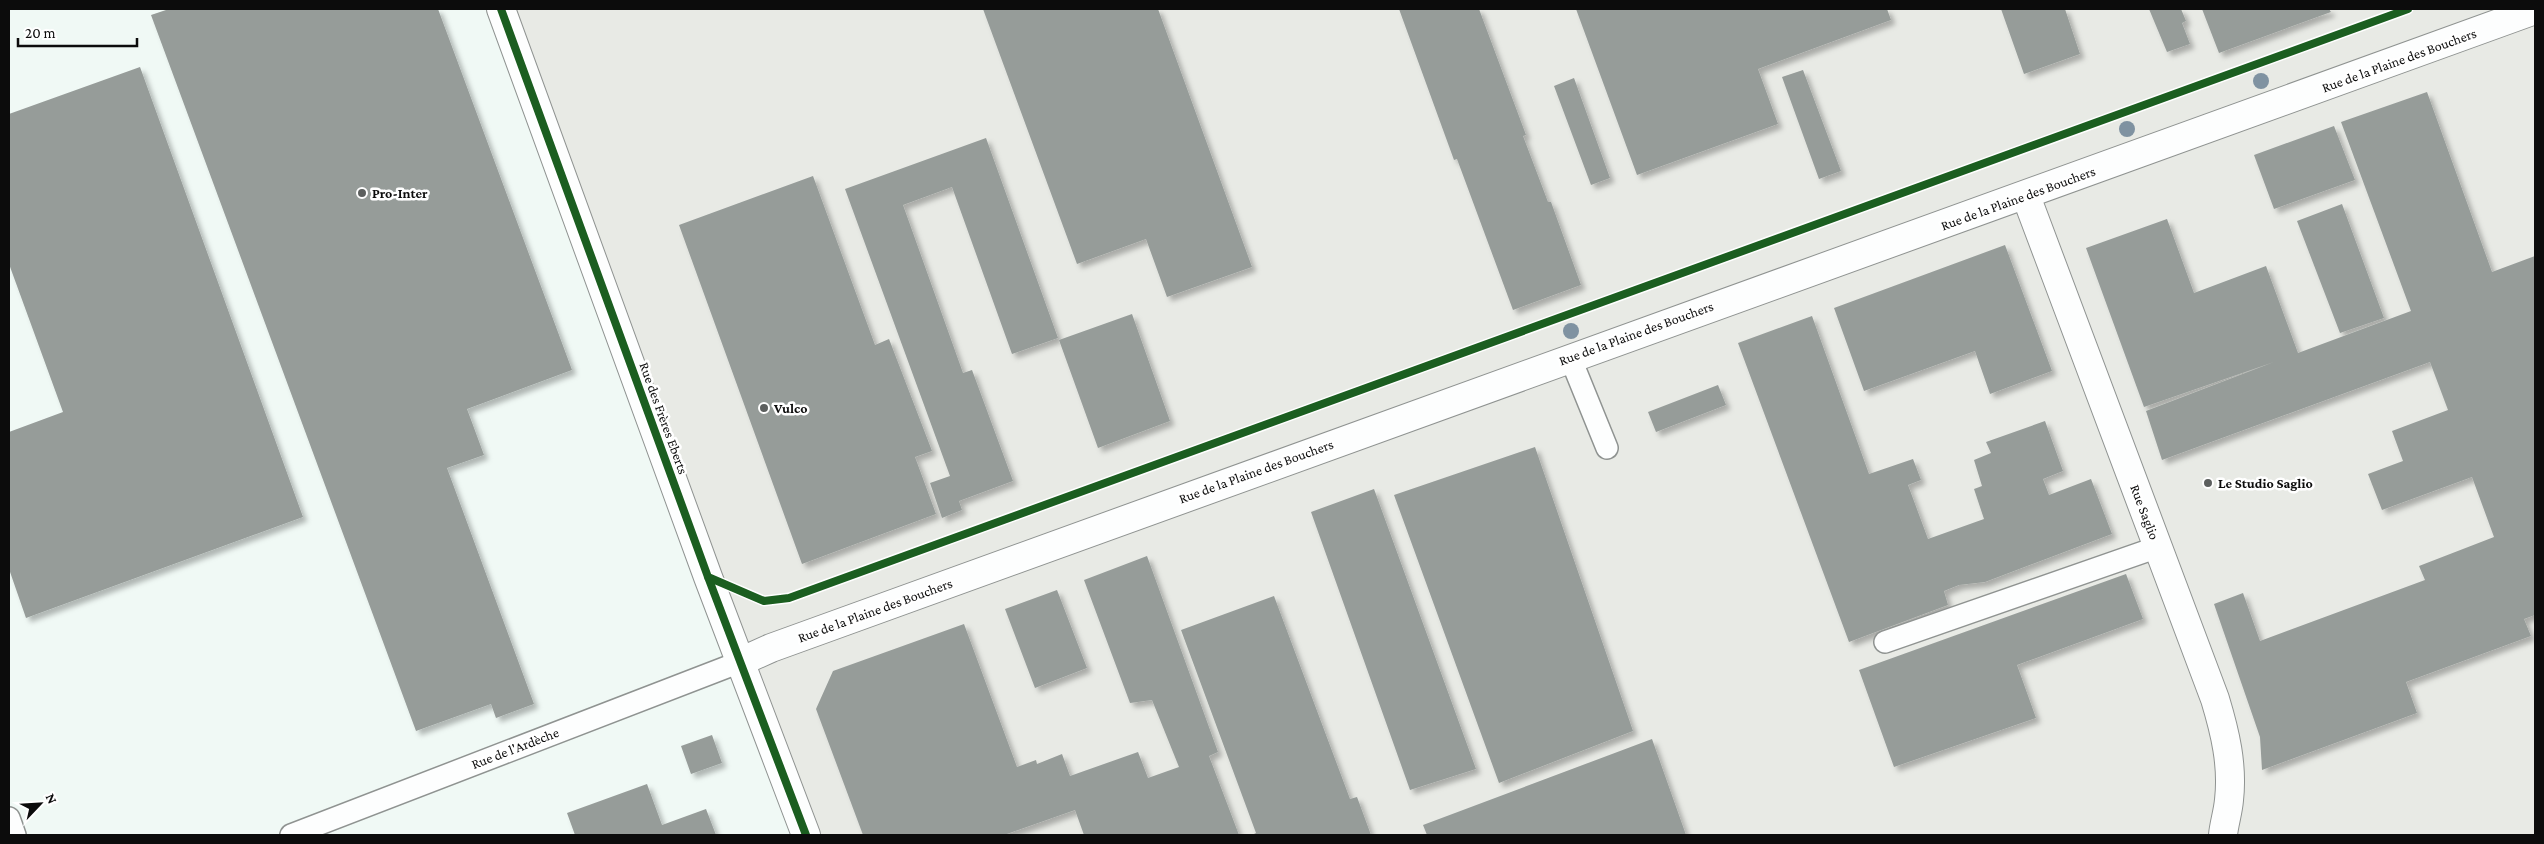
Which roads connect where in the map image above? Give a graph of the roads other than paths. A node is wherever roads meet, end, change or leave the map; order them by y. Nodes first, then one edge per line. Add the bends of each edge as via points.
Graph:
1 (502, 9) edge
2 (2535, 10) edge
3 (2026, 196) junction
4 (1570, 357) junction
5 (1607, 448) dead end
6 (2158, 547) junction
7 (1885, 642) dead end
8 (740, 662) junction
9 (9, 818) edge
10 (15, 835) edge
11 (291, 835) edge
12 (806, 835) edge
13 (2223, 835) edge

1 - 8 street, Rue des Frères Eberts
2 - 3 street, Rue de la Plaine des Bouchers
3 - 4 street, Rue de la Plaine des Bouchers
3 - 6 street, Rue Saglio
4 - 5 lane
4 - 8 street, Rue de la Plaine des Bouchers via 795,639
6 - 7 lane
6 - 13 street, Rue Saglio via 2226,735 2229,799
8 - 11 lane, Rue de l'Ardèche
8 - 12 street, Rue des Frères Eberts
9 - 10 lane

